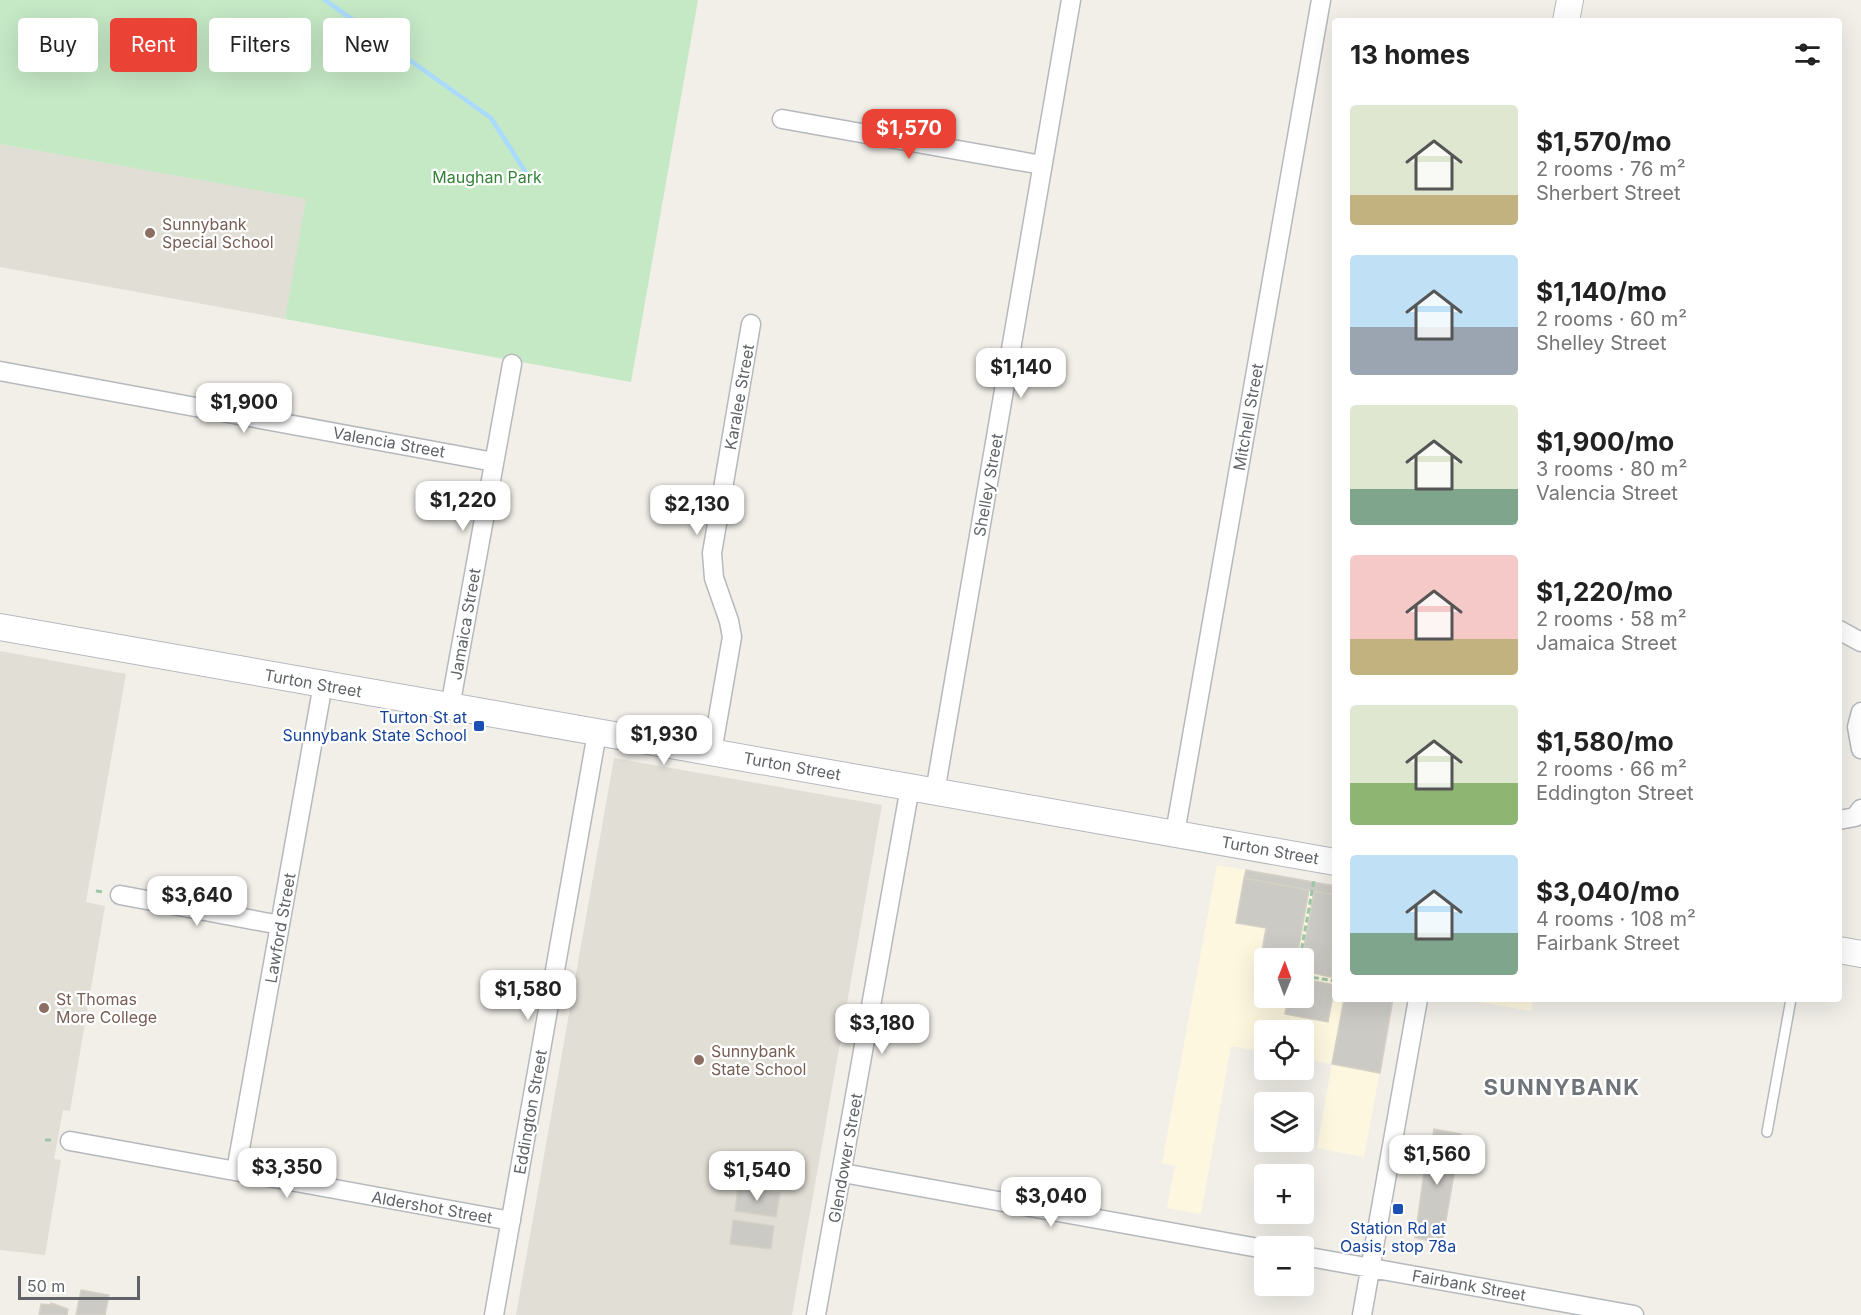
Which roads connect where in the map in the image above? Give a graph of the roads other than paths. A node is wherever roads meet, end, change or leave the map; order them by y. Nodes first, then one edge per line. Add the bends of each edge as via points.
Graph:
1 (1071, 0) edge
2 (1321, 0) edge
3 (1570, 0) edge
4 (1567, 18) edge
5 (782, 119) dead end
6 (1042, 165) junction
7 (751, 324) dead end
8 (512, 364) dead end
9 (0, 371) edge
10 (494, 462) junction
11 (0, 627) edge
12 (1842, 632) edge
13 (1861, 642) edge
14 (323, 684) junction
15 (450, 707) junction
16 (1861, 712) edge
17 (597, 733) junction
18 (1861, 749) edge
19 (712, 752) junction
20 (910, 787) junction
21 (935, 792) junction
22 (1861, 809) edge
23 (1842, 819) edge
24 (1175, 833) junction
25 (1332, 861) edge
26 (120, 895) dead end
27 (280, 924) junction
28 (1842, 951) edge
29 (1861, 954) edge
30 (1417, 1002) edge
31 (1790, 1002) edge
32 (1767, 1132) dead end
33 (70, 1141) dead end
34 (236, 1172) junction
35 (843, 1173) junction
36 (511, 1221) junction
37 (1254, 1247) edge
38 (1314, 1258) edge
39 (1370, 1268) junction
40 (494, 1315) edge
41 (816, 1315) edge
42 (1362, 1315) edge
43 (1634, 1315) edge

1 - 6 street, Shelley Street
2 - 24 street, Mitchell Street
3 - 4 street
5 - 6 street
6 - 21 street, Shelley Street
7 - 19 street, Karalee Street via 712,553 714,579 732,637
8 - 10 street, Jamaica Street
9 - 10 street, Valencia Street
10 - 15 street, Jamaica Street
11 - 14 street, Turton Street
12 - 13 street
14 - 15 street, Turton Street
14 - 27 street, Lawford Street
15 - 17 street, Turton Street
16 - 18 street via 1857,727
17 - 19 street, Turton Street
17 - 36 street, Eddington Street
19 - 20 street, Turton Street
20 - 21 street, Turton Street
20 - 35 street, Glendower Street
21 - 24 street, Turton Street
22 - 23 street via 1855,817
24 - 25 street, Turton Street
26 - 27 street
27 - 34 street, Lawford Street
28 - 29 street
30 - 39 street
31 - 32 lane
33 - 34 street, Aldershot Street
34 - 36 street, Aldershot Street
35 - 37 street
35 - 41 street, Glendower Street
36 - 40 street, Eddington Street
38 - 39 street, Fairbank Street
39 - 42 street
39 - 43 street, Fairbank Street

